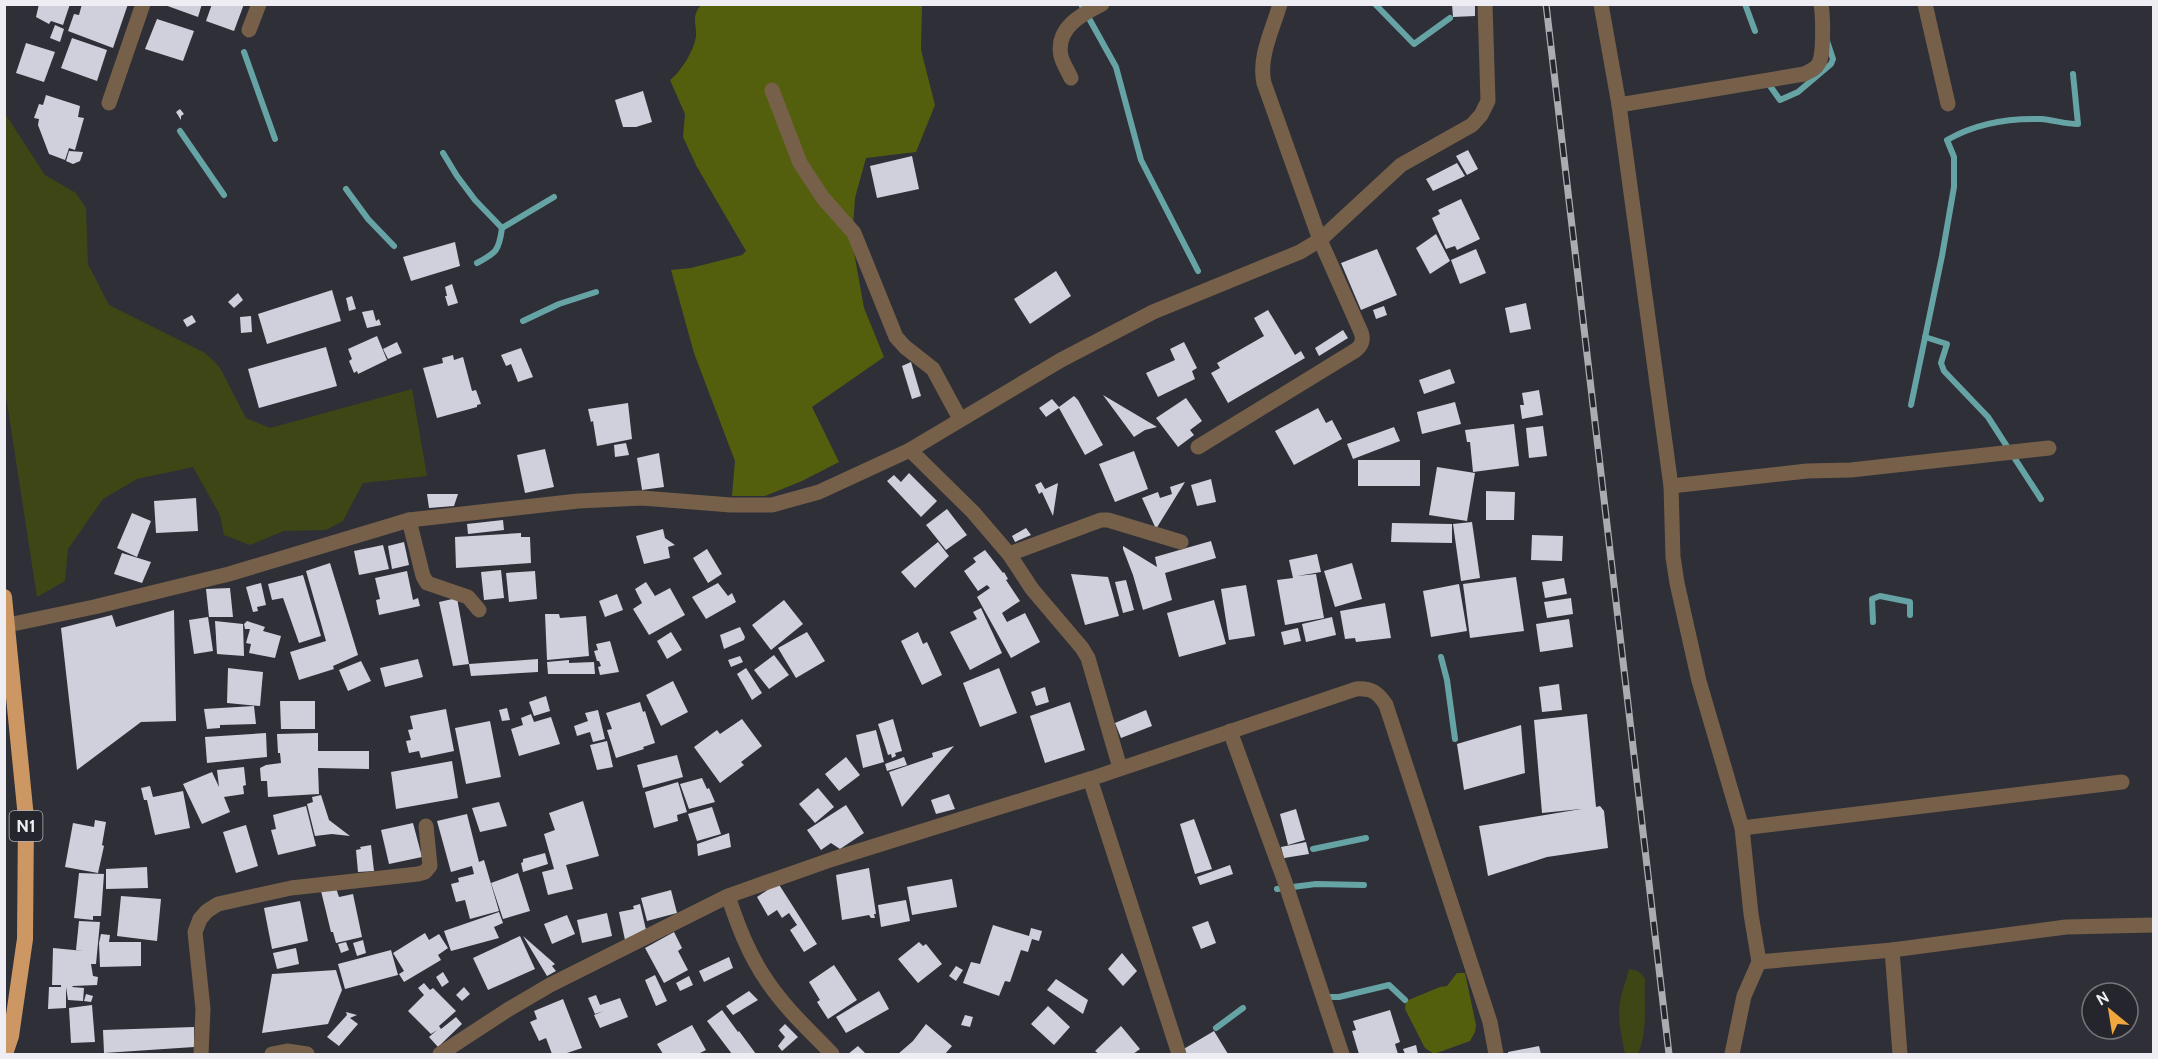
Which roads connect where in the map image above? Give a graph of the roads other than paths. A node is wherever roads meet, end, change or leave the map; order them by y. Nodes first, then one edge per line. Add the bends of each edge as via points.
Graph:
1 (143, 4) edge
2 (259, 4) edge
3 (1102, 4) edge
4 (1280, 4) edge
5 (1485, 4) edge
6 (1602, 4) edge
7 (1821, 4) edge
8 (1925, 4) edge
9 (249, 30) dead end
10 (1071, 78) dead end
11 (772, 90) dead end
12 (109, 104) dead end
13 (1948, 104) dead end
14 (1619, 105) junction
15 (1320, 240) junction
16 (960, 419) junction
17 (1198, 447) dead end
18 (2049, 448) dead end
19 (910, 450) junction
20 (1671, 486) junction
21 (409, 520) junction
22 (1181, 542) dead end
23 (1009, 554) junction
24 (4, 597) edge
25 (479, 610) dead end
26 (8, 625) junction
27 (1230, 731) junction
28 (1120, 768) junction
29 (1090, 779) junction
30 (2122, 782) dead end
31 (426, 826) dead end
32 (1742, 828) junction
33 (728, 896) junction
34 (2154, 925) edge
35 (1892, 950) junction
36 (1759, 962) junction
37 (5, 1054) edge
38 (201, 1054) edge
39 (272, 1054) edge
40 (307, 1054) edge
41 (440, 1054) edge
42 (832, 1054) edge
43 (1179, 1054) edge
44 (1342, 1054) edge
45 (1496, 1054) edge
46 (1732, 1054) edge
47 (1900, 1054) edge

1 - 12 street
2 - 9 street
3 - 10 street via 1069,25 1061,56
4 - 15 street via 1262,72
5 - 15 street via 1488,101 1481,115 1472,125 1401,165
6 - 14 street
7 - 14 street via 1820,62 1804,74
8 - 13 street
11 - 16 street via 800,163 823,198 854,233 897,337 933,369
14 - 20 street
15 - 16 street via 1300,252 1153,312
15 - 17 street via 1361,332 1361,346
16 - 19 street
18 - 20 street
19 - 21 street via 819,492 772,505 642,498 578,501
19 - 23 street
20 - 32 street via 1677,584
21 - 25 street via 427,583 468,597
21 - 26 street via 229,574
22 - 23 street via 1101,520
23 - 28 street via 1088,658
24 - 26 highway, N1
26 - 37 highway, N1 via 26,818 25,939
27 - 28 street
27 - 44 street
27 - 45 street via 1356,689 1367,688 1381,696 1490,1022
28 - 29 street
29 - 33 street
29 - 43 street
30 - 32 street
31 - 38 street via 430,866 425,872 291,888 218,904 207,911 195,932 203,1009
32 - 36 street
33 - 41 street via 550,985
33 - 42 street via 742,936 766,981
34 - 35 street via 2066,927
35 - 36 street
35 - 47 street
36 - 46 street via 1744,996
39 - 40 street

